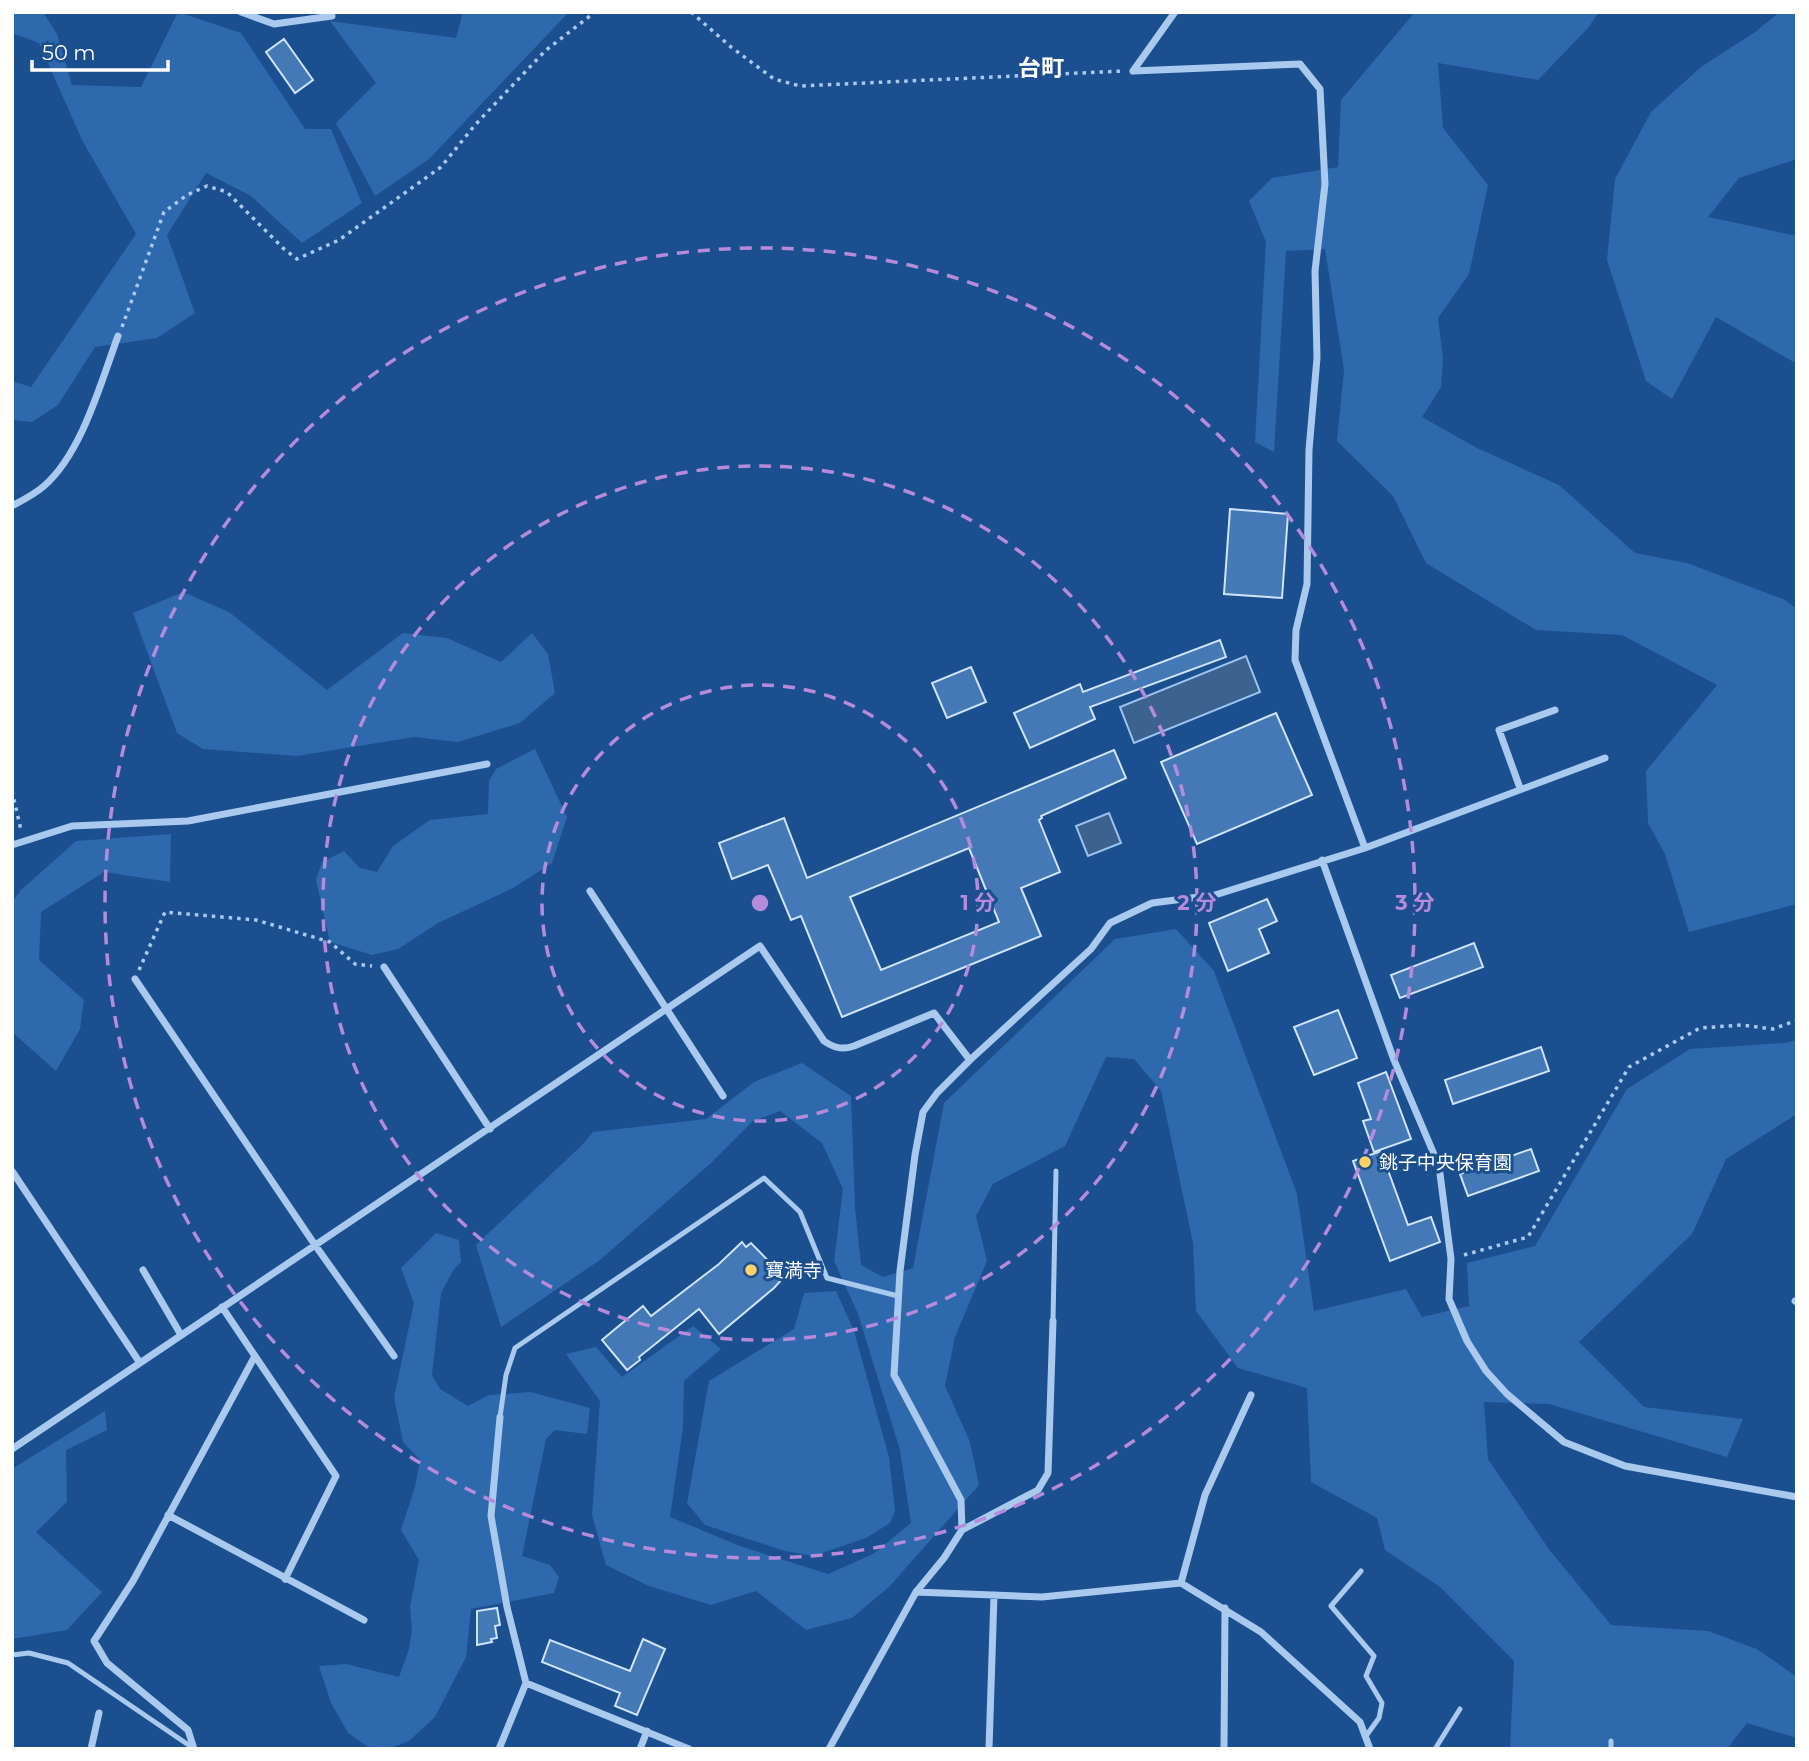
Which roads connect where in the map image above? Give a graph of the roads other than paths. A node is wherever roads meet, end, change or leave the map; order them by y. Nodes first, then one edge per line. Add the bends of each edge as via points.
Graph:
1 (242, 12) edge
2 (1175, 12) edge
3 (331, 16) dead end
4 (118, 336) road end
5 (12, 506) edge
6 (1555, 710) dead end
7 (1605, 758) dead end
8 (487, 764) dead end
9 (1520, 788) junction
10 (13, 846) edge
11 (1365, 848) junction
12 (1322, 860) junction
13 (590, 891) dead end
14 (384, 967) road end
15 (135, 979) road end
16 (666, 1010) junction
17 (970, 1060) junction
18 (723, 1096) dead end
19 (490, 1129) junction
20 (12, 1171) edge
21 (1056, 1171) dead end
22 (316, 1245) junction
23 (143, 1270) dead end
24 (898, 1296) junction
25 (222, 1307) junction
26 (1053, 1321) joint
27 (181, 1335) junction
28 (255, 1356) junction
29 (394, 1356) dead end
30 (140, 1363) junction
31 (1251, 1395) dead end
32 (500, 1417) joint
33 (12, 1449) edge
34 (1797, 1497) edge
35 (168, 1515) junction
36 (962, 1530) junction
37 (1361, 1571) dead end
38 (285, 1579) junction
39 (1181, 1583) junction
40 (916, 1592) junction
41 (994, 1595) junction
42 (1224, 1608) junction
43 (363, 1620) dead end
44 (12, 1655) edge
45 (526, 1683) junction
46 (1461, 1709) dead end
47 (99, 1713) dead end
48 (647, 1731) junction
49 (1366, 1736) junction
50 (1611, 1741) dead end
51 (193, 1748) edge
52 (91, 1749) edge
53 (499, 1749) edge
54 (640, 1749) edge
55 (689, 1749) edge
56 (829, 1749) edge
57 (989, 1749) edge
58 (1224, 1749) edge
59 (1370, 1749) edge
60 (1435, 1749) edge
61 (1611, 1749) edge

1 - 3 street via 274,24
2 - 11 street via 1133,71 1300,64 1320,89 1325,184 1315,271 1317,358 1309,450 1307,584 1296,630 1295,660
4 - 5 street via 65,463 44,486
6 - 9 street via 1499,730
7 - 9 street
8 - 10 street via 188,821 72,826
9 - 11 street
11 - 12 street
12 - 17 street via 1215,895 1152,903 1110,923 1091,949
12 - 34 street via 1394,1060 1438,1166 1451,1258 1450,1299 1467,1342 1486,1371 1564,1442 1625,1466
13 - 16 street
14 - 19 street
15 - 22 street
16 - 17 street via 760,946 824,1041 833,1047 854,1046 934,1013
16 - 18 street
16 - 19 street
17 - 24 street via 923,1112
19 - 22 street
20 - 30 street
21 - 26 lane
22 - 25 street
22 - 29 street
23 - 27 street
24 - 32 lane via 827,1278 800,1212 764,1178 515,1348
24 - 36 street via 894,1375 961,1500
25 - 27 street
25 - 28 street
26 - 36 street via 1048,1473 1038,1490
27 - 30 street
28 - 35 street
28 - 38 street via 336,1476
30 - 33 street
31 - 39 street via 1205,1494
32 - 45 street via 491,1516
35 - 38 street
35 - 51 street via 94,1641 107,1663 188,1730
36 - 40 street
37 - 49 lane via 1331,1605 1374,1656 1366,1676 1382,1703 1379,1718
38 - 43 street
39 - 41 street via 1042,1597
39 - 42 street
40 - 41 street
40 - 56 street
41 - 57 street
42 - 49 street via 1261,1632 1360,1722
42 - 58 street
44 - 51 lane via 29,1653 68,1663
45 - 48 street
45 - 53 street
46 - 60 lane
47 - 52 street
48 - 54 street
48 - 55 street
49 - 59 street
50 - 61 lane

